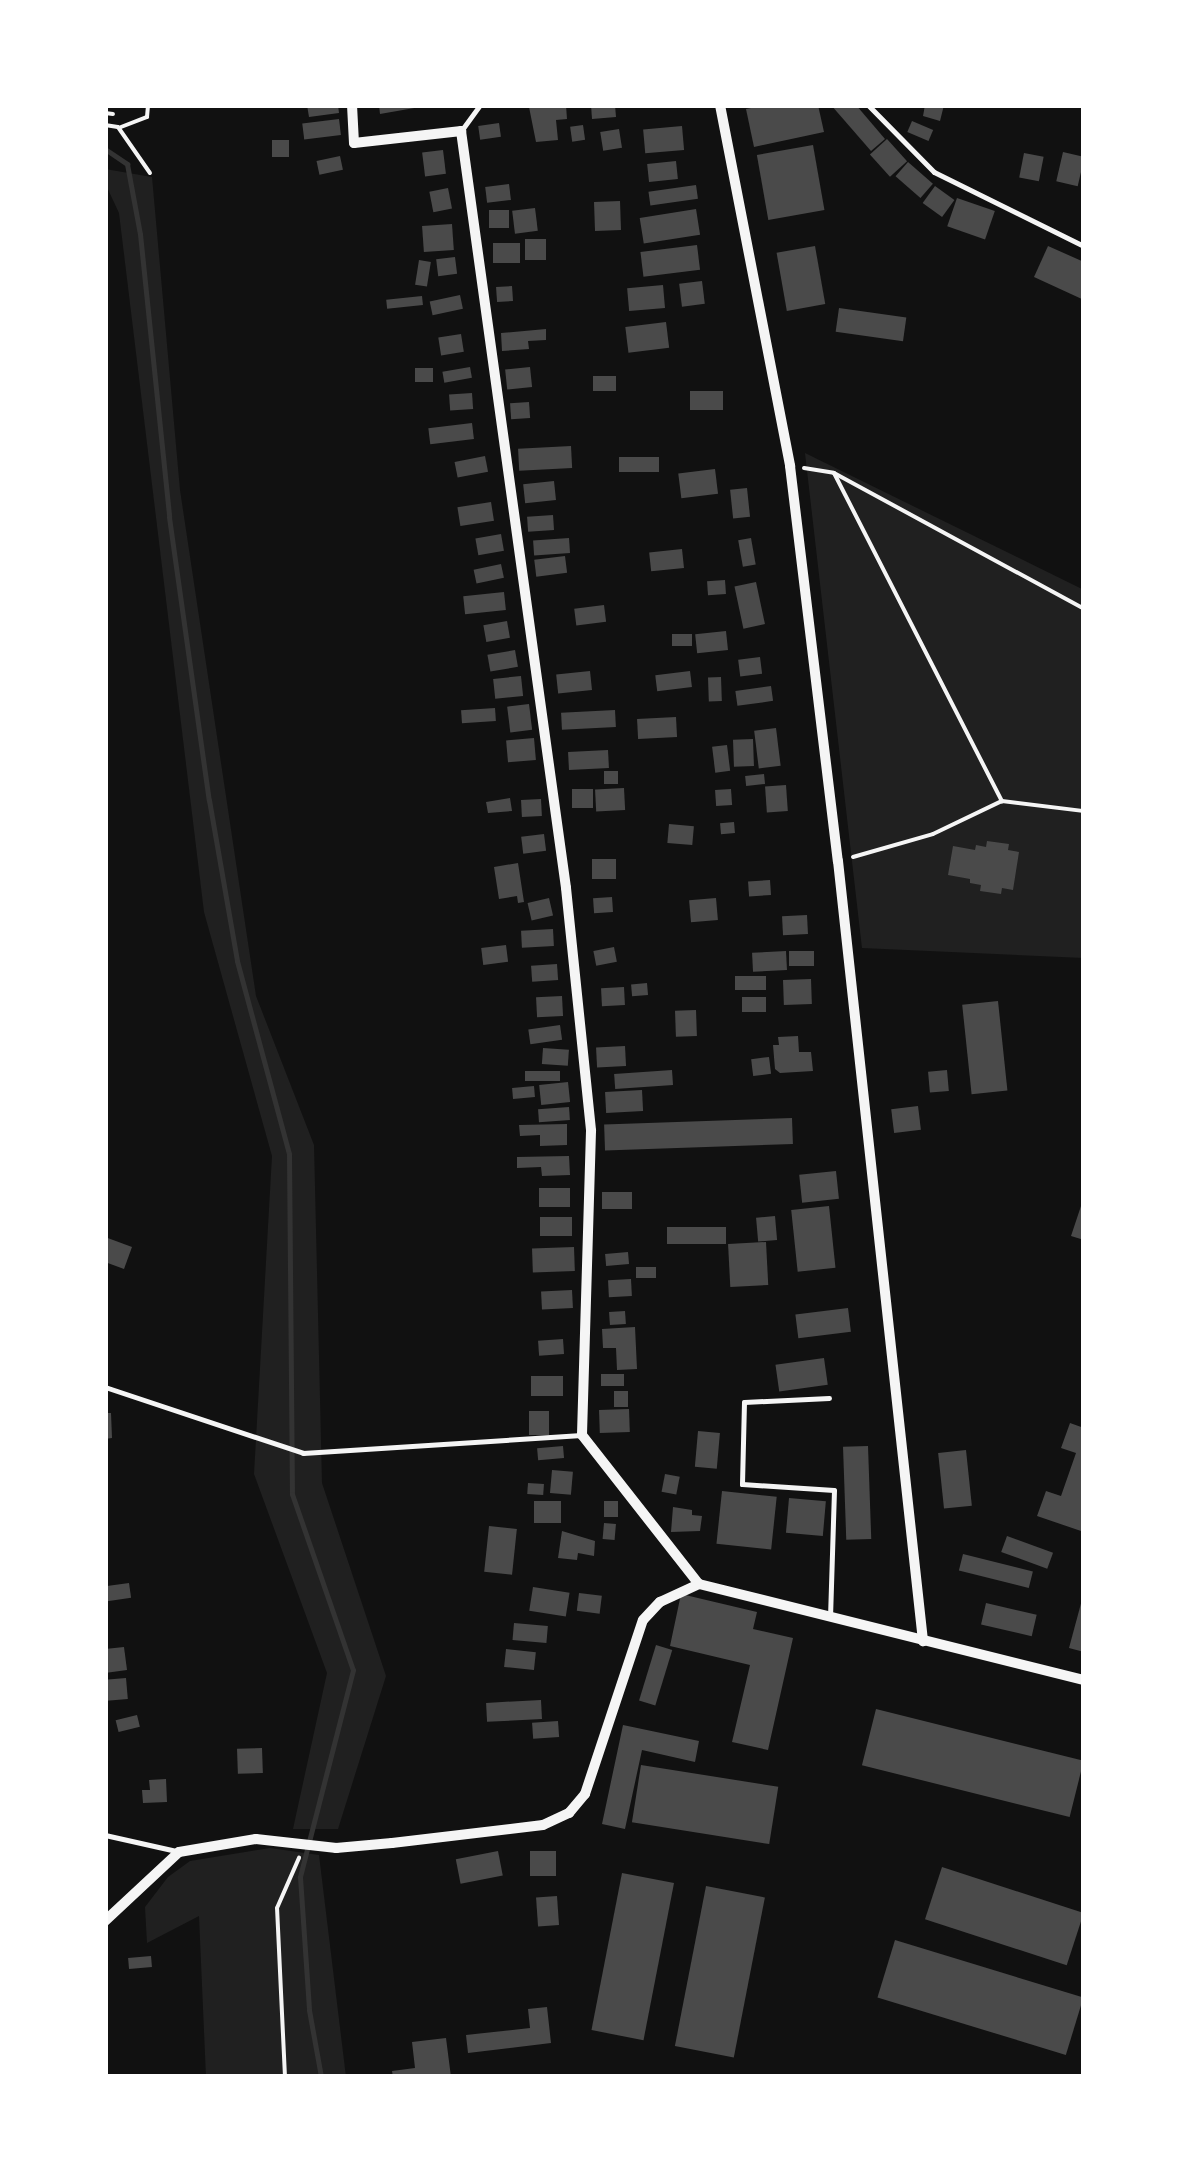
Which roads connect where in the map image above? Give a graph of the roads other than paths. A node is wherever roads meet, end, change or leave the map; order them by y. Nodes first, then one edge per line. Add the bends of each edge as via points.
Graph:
1 (352, 105) edge
2 (480, 105) edge
3 (720, 105) edge
4 (868, 105) edge
5 (461, 131) junction
6 (1084, 246) edge
7 (105, 1387) edge
8 (829, 1398) dead end
9 (582, 1435) junction
10 (699, 1584) junction
11 (830, 1618) junction
12 (923, 1641) junction
13 (1084, 1680) edge
14 (105, 1834) edge
15 (179, 1852) junction
16 (106, 1919) edge

1 - 5 street via 354,143
2 - 5 lane
3 - 12 street via 790,466
4 - 6 lane via 934,172
5 - 9 street via 564,869 590,1132
7 - 9 lane via 303,1453
8 - 11 lane via 744,1402 742,1484 834,1490
9 - 10 street
10 - 11 street
10 - 15 street via 674,1592 643,1620 585,1794 543,1825 336,1848 256,1839
11 - 12 street
12 - 13 street
14 - 15 lane
15 - 16 street

